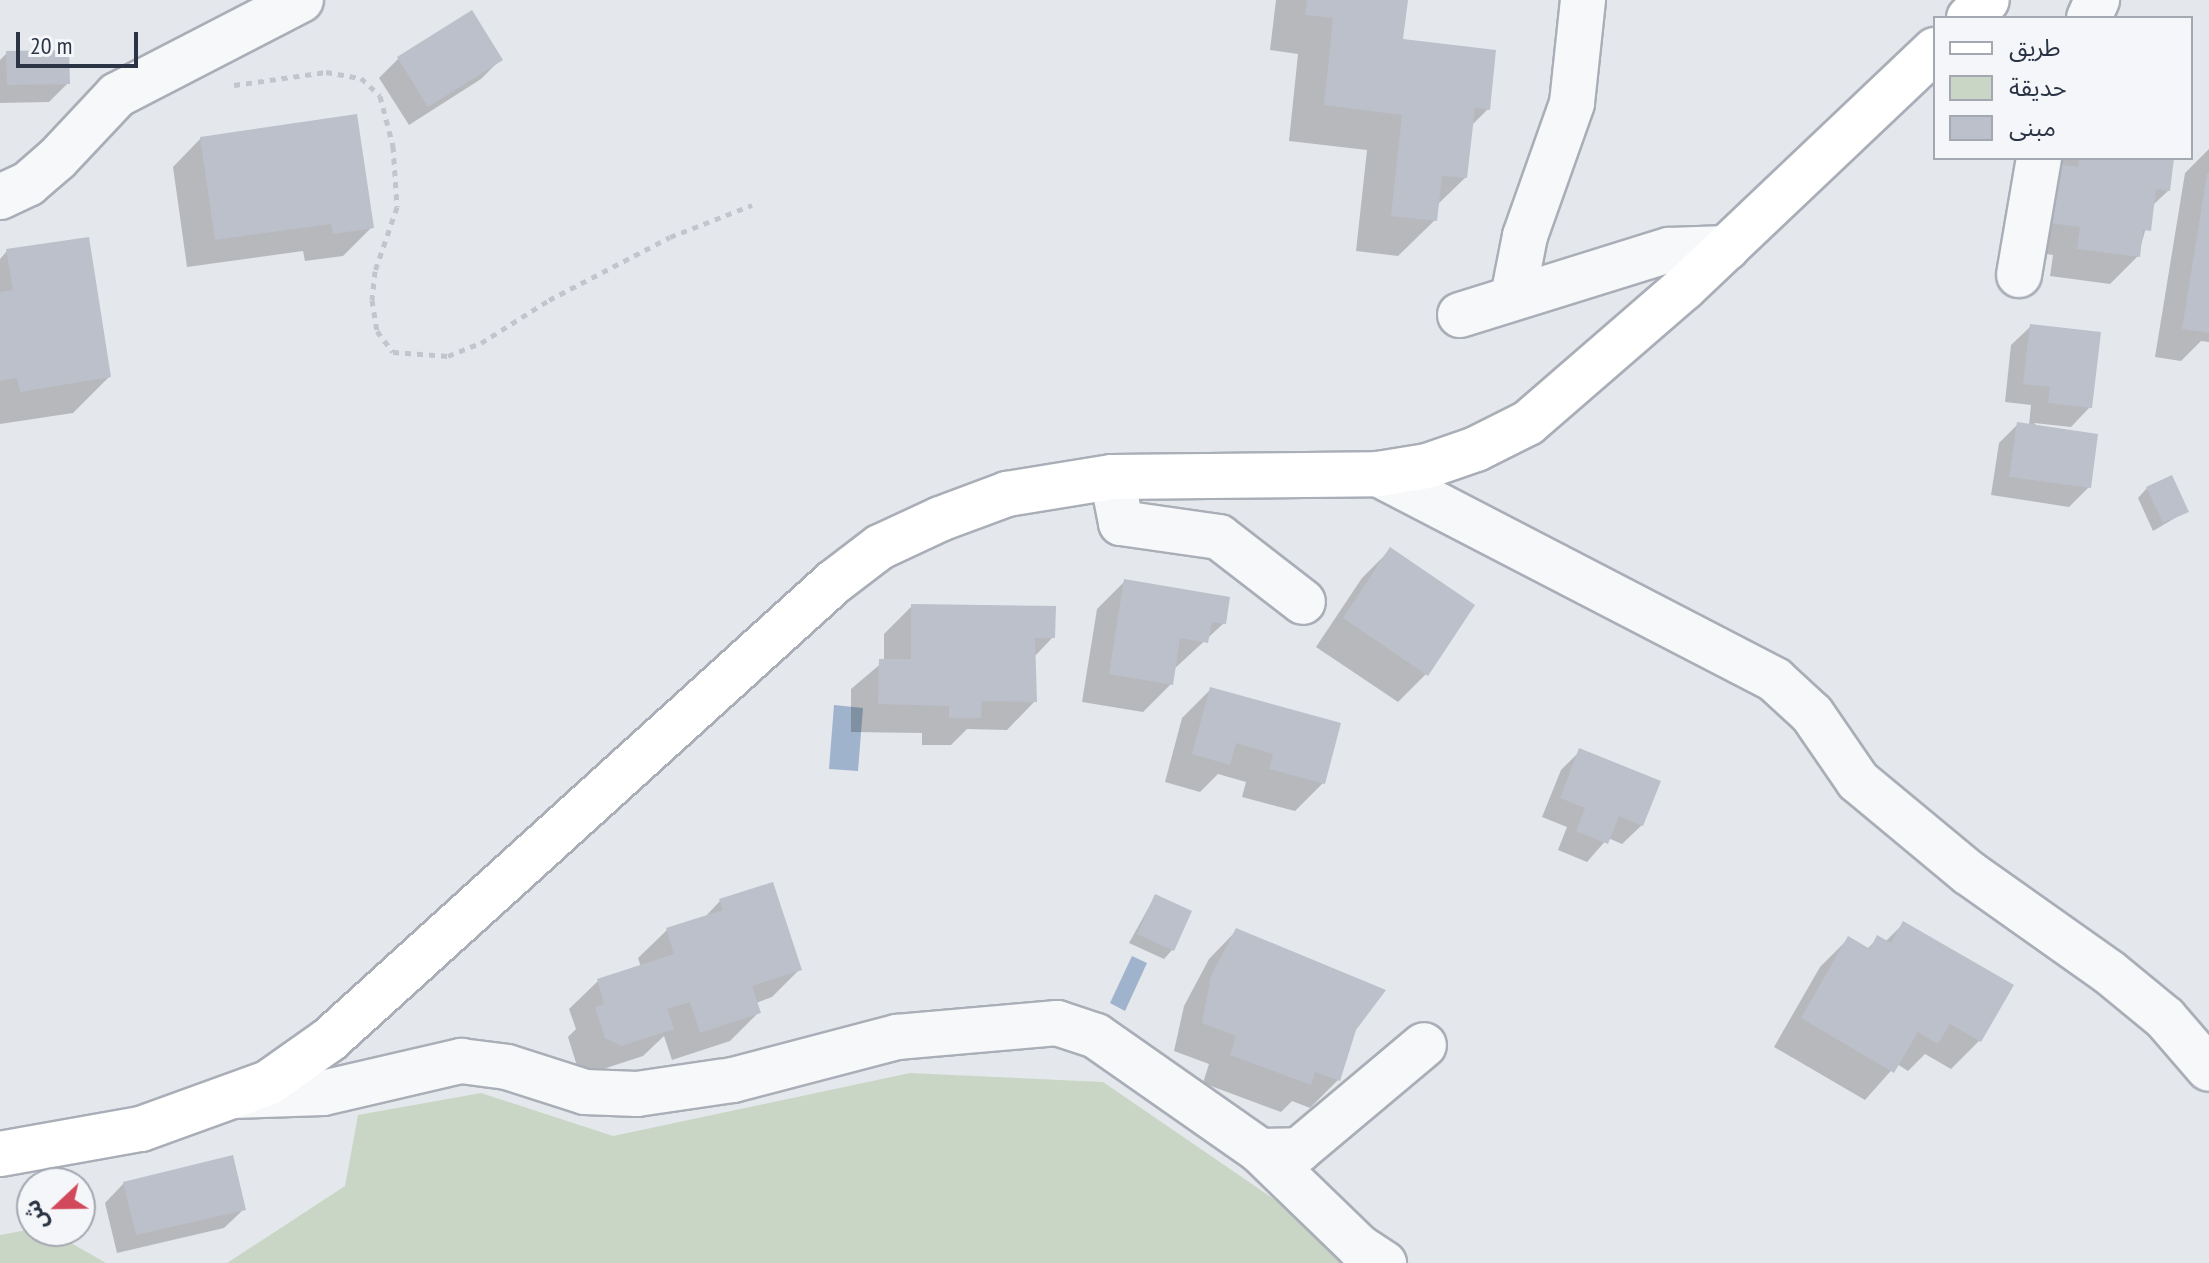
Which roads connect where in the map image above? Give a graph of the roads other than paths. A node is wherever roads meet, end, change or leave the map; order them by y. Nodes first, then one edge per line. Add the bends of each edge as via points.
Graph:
1 (301, 0) edge
2 (1583, 0) edge
3 (1987, 0) edge
4 (245, 15) edge
5 (1971, 16) edge
6 (1933, 52) edge
7 (2039, 160) edge
8 (0, 197) edge
9 (1727, 248) junction
10 (2019, 275) dead end
11 (1513, 297) junction
12 (1460, 315) dead end
13 (1378, 474) junction
14 (1112, 477) junction
15 (1303, 602) dead end
16 (1424, 1045) dead end
17 (2209, 1069) edge
18 (233, 1096) junction
19 (1260, 1151) junction
20 (0, 1154) edge
21 (1384, 1263) edge

1 - 4 street
2 - 11 street via 1572,103 1525,236
3 - 5 main road
4 - 8 street via 117,95 57,159 28,184
6 - 9 main road
7 - 10 street
9 - 11 street via 1669,250
9 - 13 main road via 1528,423 1464,453
11 - 12 street
13 - 14 main road
13 - 17 street via 1775,680 1812,714 1858,781 1969,873 2120,981 2165,1018
14 - 15 street via 1121,523 1219,537
14 - 18 main road via 1007,494 880,547 774,633 329,1040 268,1083
16 - 19 street via 1299,1150
18 - 19 street via 323,1093 461,1061 507,1067 585,1092 637,1094 733,1080 897,1037 1057,1023 1096,1036
18 - 20 main road via 141,1129
19 - 21 street via 1359,1247

